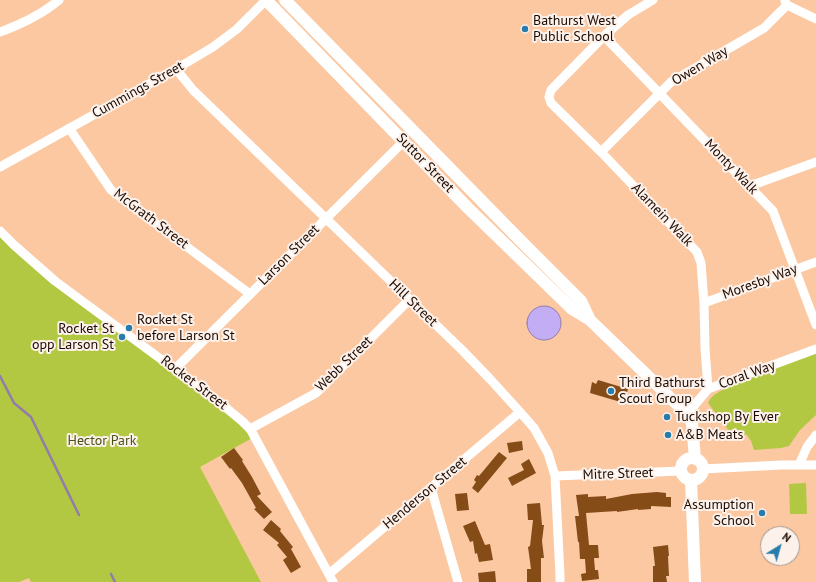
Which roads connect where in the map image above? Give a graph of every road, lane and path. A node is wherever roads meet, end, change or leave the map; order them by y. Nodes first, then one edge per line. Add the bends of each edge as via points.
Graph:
1 (59, 0) edge
2 (266, 0) edge
3 (285, 0) edge
4 (653, 0) edge
5 (786, 3) edge
6 (816, 19) edge
7 (0, 32) edge
8 (604, 36) junction
9 (176, 69) junction
10 (659, 94) junction
11 (69, 128) junction
12 (404, 141) junction
13 (601, 152) junction
14 (816, 162) edge
15 (0, 167) edge
16 (750, 186) junction
17 (326, 218) junction
18 (0, 231) edge
19 (816, 262) edge
20 (795, 270) junction
21 (250, 294) junction
22 (409, 300) junction
23 (704, 303) junction
24 (590, 320) junction
25 (816, 325) edge
26 (816, 349) edge
27 (175, 369) junction
28 (708, 389) junction
29 (520, 412) junction
30 (688, 414) junction
31 (250, 429) junction
32 (816, 435) edge
33 (692, 459) junction
34 (799, 465) junction
35 (816, 465) edge
36 (703, 469) junction
37 (681, 471) junction
38 (555, 476) junction
39 (692, 481) junction
40 (431, 488) junction
41 (331, 578) edge
42 (458, 582) edge
43 (560, 582) edge
44 (695, 582) edge

1 - 7 street via 39,15
2 - 9 street, Cummings Street via 231,34
2 - 12 main road, Suttor Street
3 - 24 main road, Suttor Street via 581,301
4 - 8 street via 628,15
5 - 6 street
5 - 10 street, Owen Way via 764,28 671,82
8 - 10 street, Monty Walk
8 - 13 street, Alamein Walk via 551,90 549,97 551,103
9 - 11 street, Cummings Street
9 - 17 street, Hill Street via 193,90
10 - 13 street, Owen Way
10 - 16 street, Monty Walk
11 - 15 street, Cummings Street
11 - 21 street, McGrath Street via 111,190
12 - 17 street, Larson Street
12 - 24 main road, Suttor Street via 468,208 572,309
13 - 23 street, Alamein Walk via 697,252 701,263
14 - 16 street
16 - 20 street, Monty Walk via 773,211
17 - 21 street, Larson Street
17 - 22 street, Hill Street
18 - 27 street, Rocket Street via 55,281
19 - 20 street, Moresby Way
20 - 23 street, Moresby Way
20 - 25 street, Monty Walk
21 - 27 street, Larson Street
22 - 29 street, Hill Street
22 - 31 street, Webb Street via 316,393
23 - 28 street, Alamein Walk
24 - 30 main road, Suttor Street
26 - 28 street, Coral Way
27 - 31 street, Rocket Street
28 - 30 street, Coral Way
29 - 38 street, Hill Street via 534,428 548,453
29 - 40 street, Henderson Street
30 - 33 main road via 692,423
31 - 41 street, Rocket Street
32 - 34 street via 807,446
33 - 36 main road via 701,462
33 - 37 main road via 686,460
34 - 35 street
34 - 36 street
36 - 39 main road via 699,479
37 - 38 street, Mitre Street
37 - 39 main road via 684,478
38 - 43 street, Hill Street
39 - 44 main road
40 - 41 street, Henderson Street
40 - 42 street

